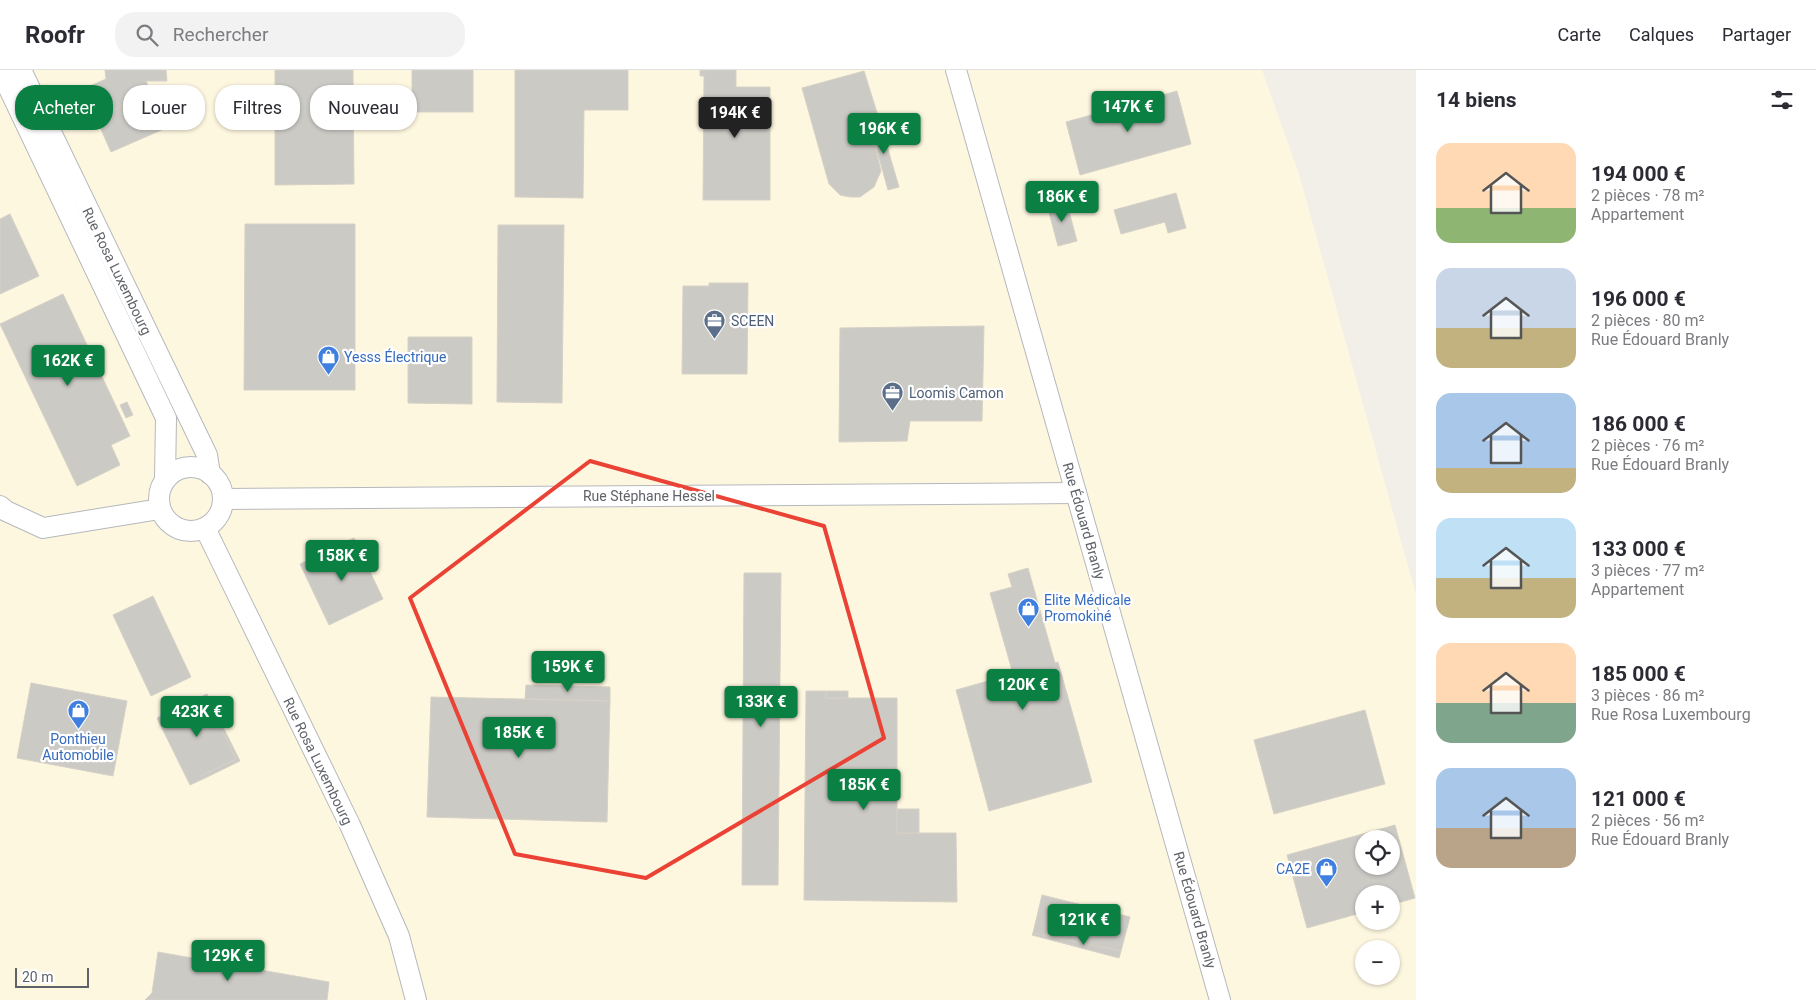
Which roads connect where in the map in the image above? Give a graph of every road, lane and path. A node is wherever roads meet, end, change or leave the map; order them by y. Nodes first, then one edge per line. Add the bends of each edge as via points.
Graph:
1 (2, 70) edge
2 (21, 70) edge
3 (956, 70) edge
4 (210, 474) junction
5 (165, 479) junction
6 (1076, 493) junction
7 (223, 499) junction
8 (0, 506) edge
9 (160, 509) junction
10 (205, 528) junction
11 (416, 1000) edge
12 (1220, 1000) edge

1 - 5 street, Rue Rosa Luxembourg via 166,418
2 - 4 street, Rue Rosa Luxembourg via 207,456
3 - 6 street, Rue Édouard Branly
4 - 5 street via 202,469 183,468
4 - 7 street via 221,489
5 - 9 street via 158,499
6 - 7 street, Rue Stéphane Hessel
6 - 12 street, Rue Édouard Branly
7 - 10 street via 218,516
8 - 9 street via 43,528
9 - 10 street via 166,519 179,528 194,531
10 - 11 street, Rue Rosa Luxembourg via 350,825 396,927

